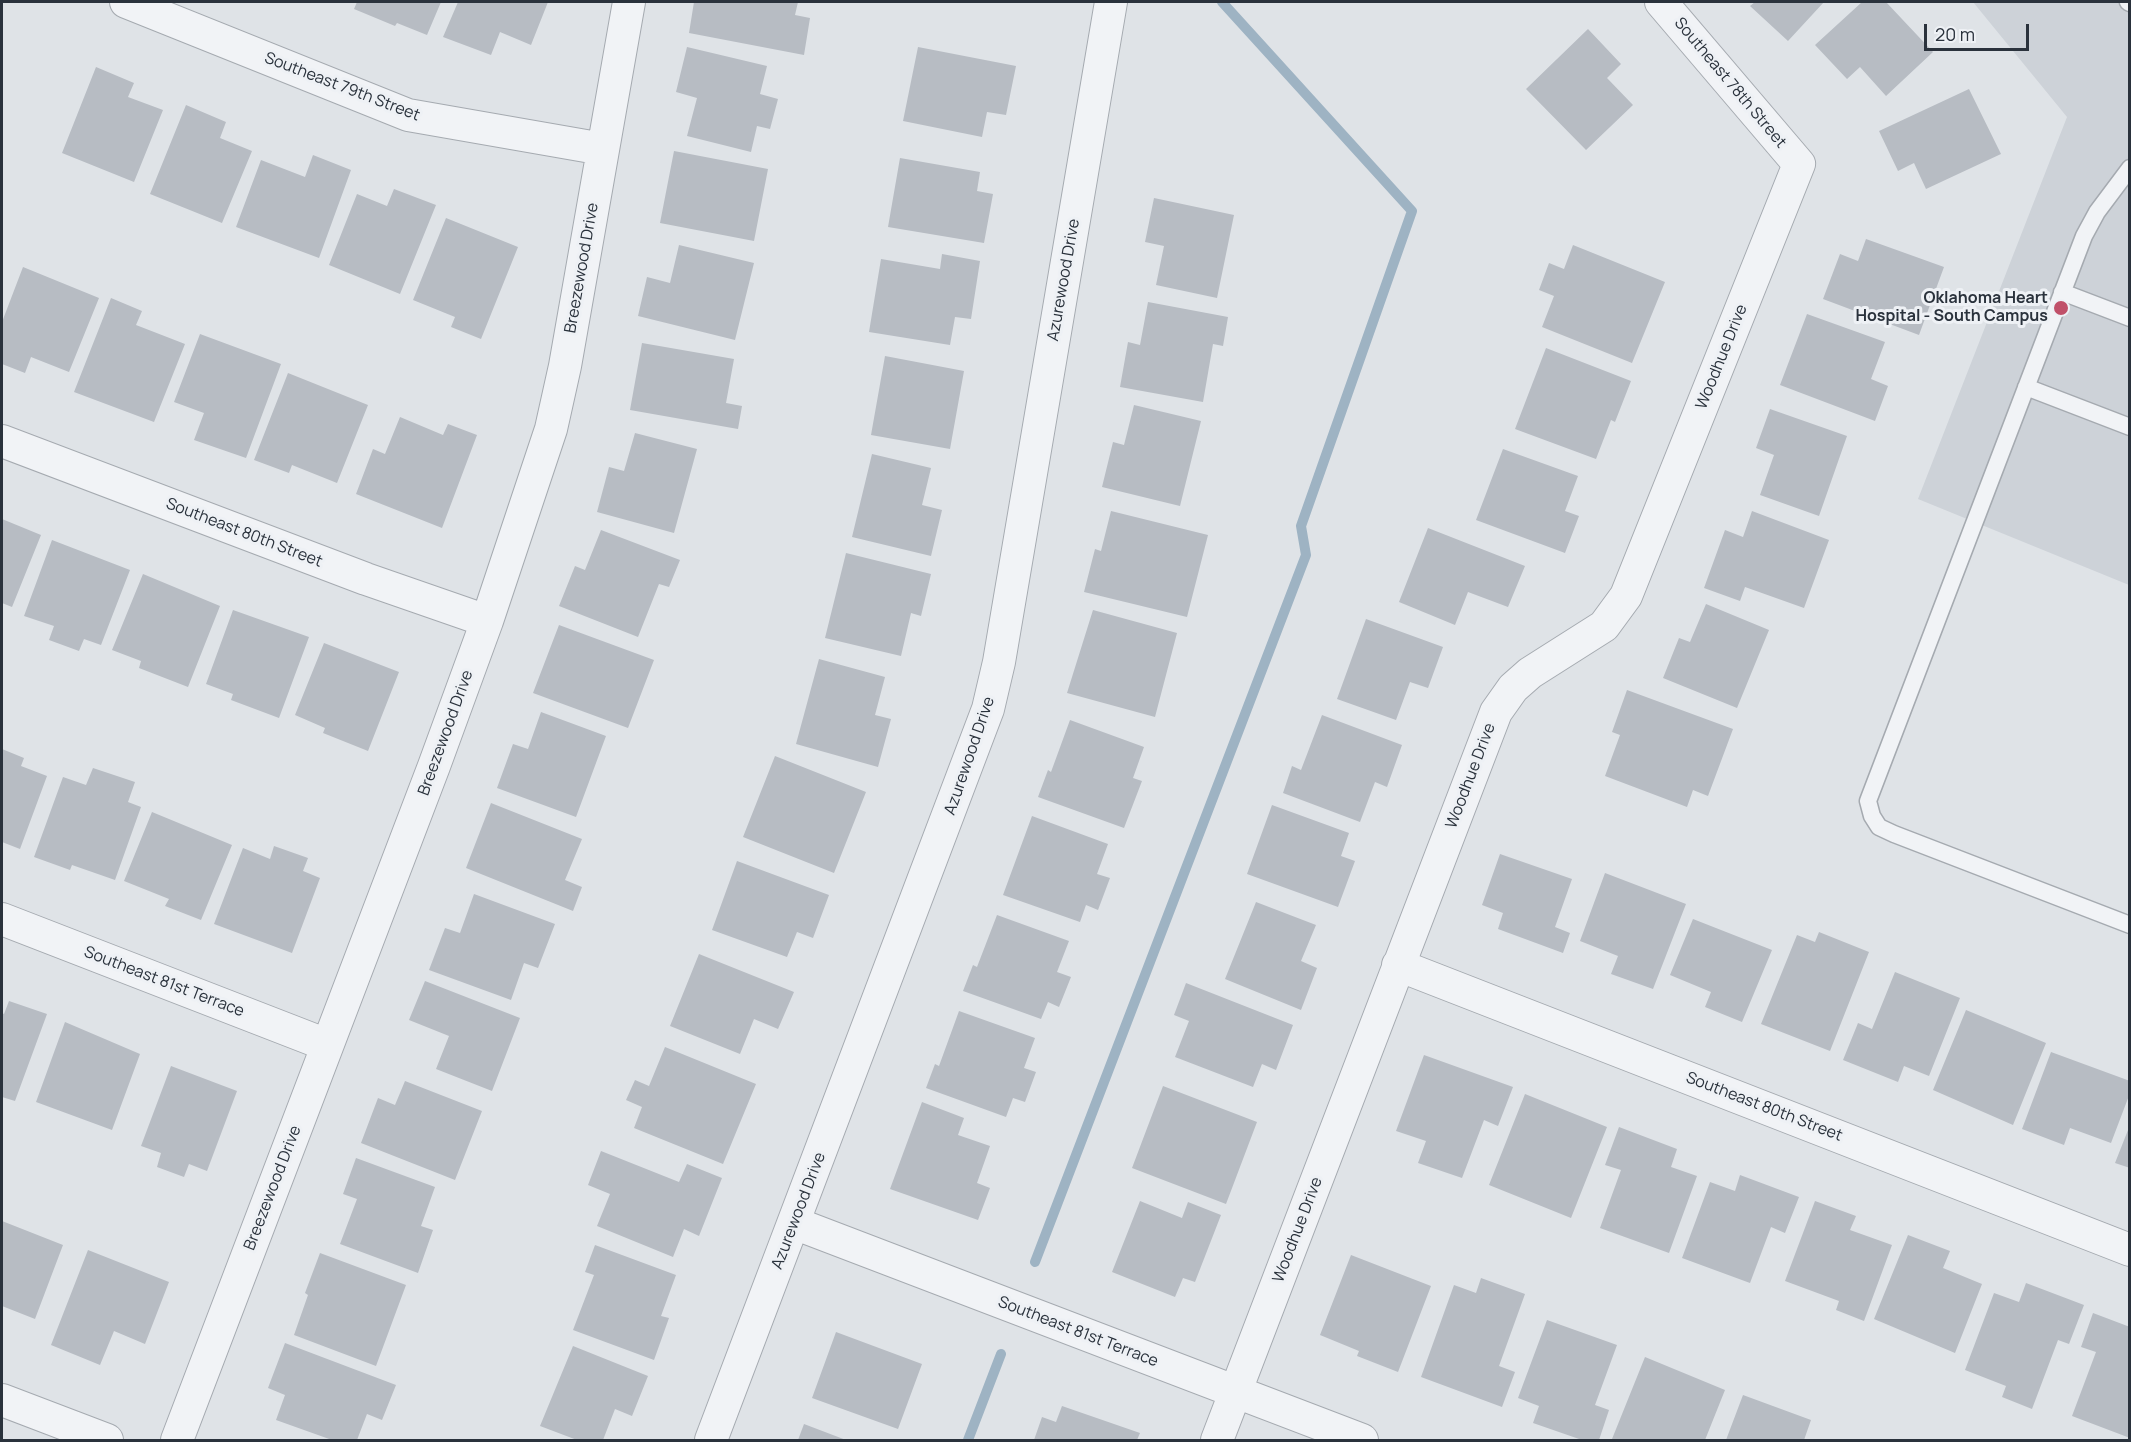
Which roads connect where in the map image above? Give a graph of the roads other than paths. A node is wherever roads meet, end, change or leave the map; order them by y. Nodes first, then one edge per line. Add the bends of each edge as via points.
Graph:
1 (126, 2) edge
2 (628, 2) edge
3 (1111, 2) edge
4 (1660, 2) edge
5 (603, 149) junction
6 (1799, 164) joint
7 (2130, 168) edge
8 (2062, 292) junction
9 (2130, 318) edge
10 (2026, 387) junction
11 (2130, 427) edge
12 (2, 441) edge
13 (487, 621) junction
14 (2, 919) edge
15 (2130, 925) edge
16 (1398, 965) junction
17 (327, 1045) junction
18 (794, 1223) junction
19 (2130, 1250) edge
20 (1236, 1392) junction
21 (2, 1400) edge
22 (107, 1440) edge
23 (177, 1440) edge
24 (711, 1440) edge
25 (1217, 1440) edge
26 (1362, 1440) edge

1 - 5 street, Southeast 79th Street via 408,115
2 - 5 street, Breezewood Drive
3 - 18 street, Azurewood Drive via 988,709
4 - 6 street, Southeast 78th Street
5 - 13 street, Breezewood Drive via 551,429
6 - 16 street, Woodhue Drive via 1626,596 1604,626 1530,673 1496,712
7 - 8 lane via 2097,212
8 - 9 lane
8 - 10 lane
10 - 11 lane
10 - 15 lane via 1868,801 1879,827
12 - 13 street, Southeast 80th Street
13 - 17 street, Breezewood Drive
14 - 17 street, Southeast 81st Terrace
16 - 19 street, Southeast 80th Street
16 - 20 street, Woodhue Drive
17 - 23 street, Breezewood Drive
18 - 20 street, Southeast 81st Terrace
18 - 24 street, Azurewood Drive
20 - 25 street, Woodhue Drive
20 - 26 street, Southeast 81st Terrace
21 - 22 street

